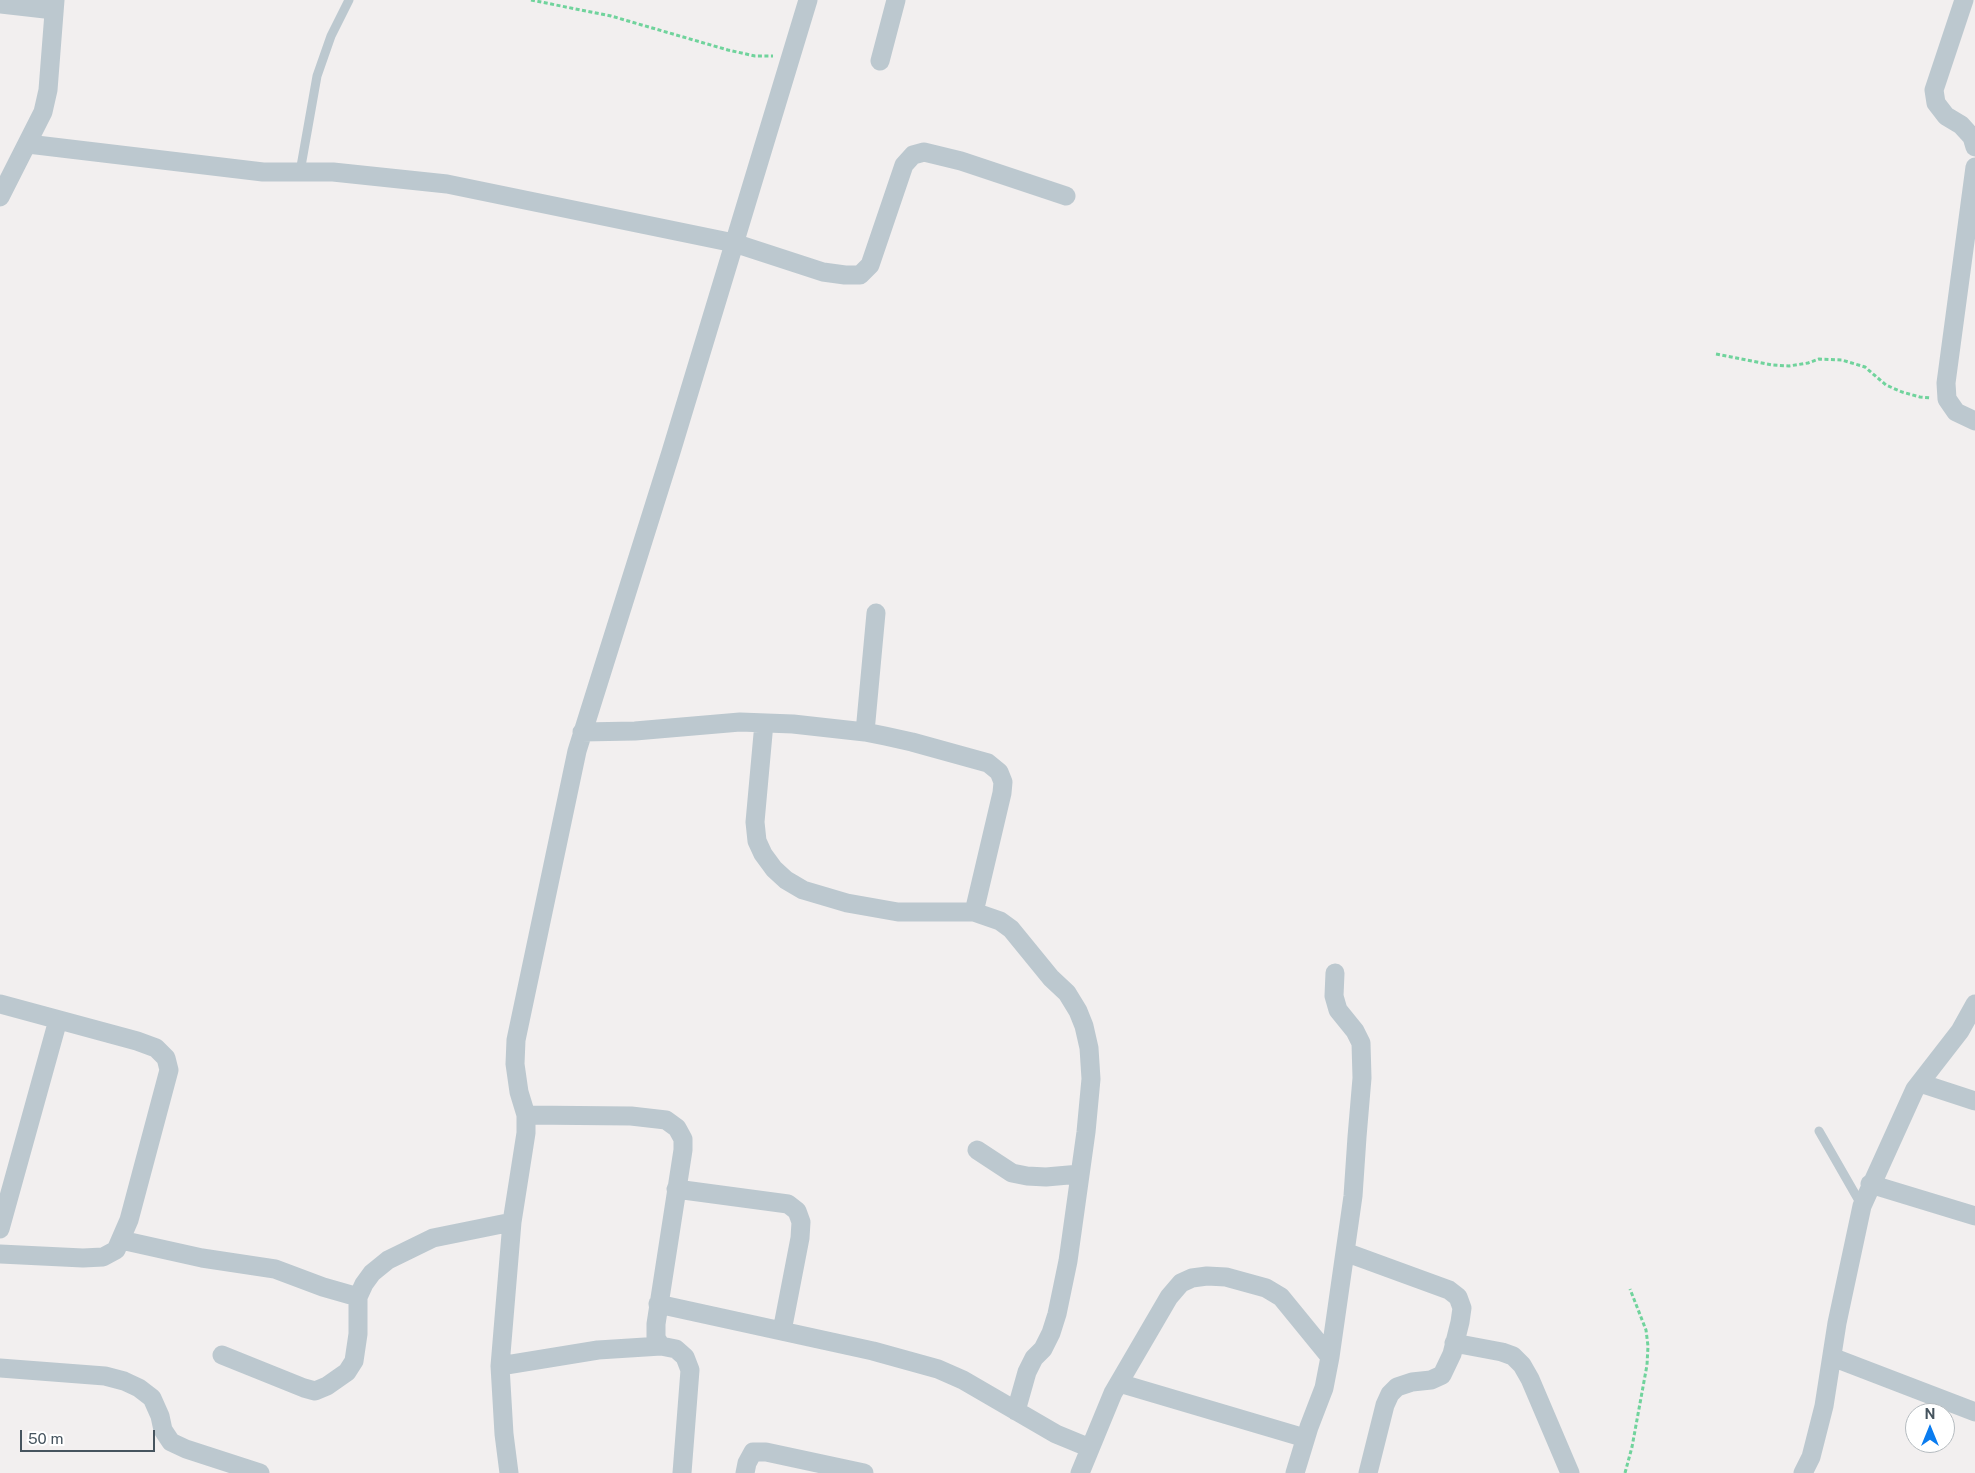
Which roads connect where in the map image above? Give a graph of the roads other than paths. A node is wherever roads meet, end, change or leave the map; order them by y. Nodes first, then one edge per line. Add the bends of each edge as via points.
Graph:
1 (349, 0) edge
2 (808, 0) edge
3 (896, 0) edge
4 (1964, 0) edge
5 (0, 4) edge
6 (54, 5) edge
7 (880, 60) dead end
8 (28, 144) junction
9 (1975, 147) edge
10 (1975, 167) edge
11 (300, 172) junction
12 (1066, 196) dead end
13 (0, 198) edge
14 (734, 243) junction
15 (1975, 421) edge
16 (876, 613) dead end
17 (764, 723) junction
18 (582, 732) junction
19 (865, 732) junction
20 (974, 912) junction
21 (1335, 973) dead end
22 (0, 1004) edge
23 (1975, 1004) edge
24 (58, 1020) junction
25 (1920, 1083) junction
26 (1975, 1101) edge
27 (526, 1115) junction
28 (1819, 1131) dead end
29 (977, 1150) dead end
30 (1080, 1174) junction
31 (1870, 1184) junction
32 (676, 1190) junction
33 (1862, 1206) junction
34 (1975, 1216) edge
35 (512, 1222) junction
36 (0, 1229) edge
37 (121, 1240) junction
38 (1345, 1252) junction
39 (0, 1254) edge
40 (358, 1297) junction
41 (658, 1304) junction
42 (782, 1331) junction
43 (1454, 1343) junction
44 (661, 1346) junction
45 (222, 1355) dead end
46 (1330, 1357) junction
47 (1832, 1357) junction
48 (500, 1366) junction
49 (0, 1368) edge
50 (1119, 1382) junction
51 (1016, 1411) junction
52 (1975, 1412) edge
53 (1305, 1438) junction
54 (1090, 1448) junction
55 (260, 1473) edge
56 (509, 1473) edge
57 (682, 1473) edge
58 (745, 1473) edge
59 (864, 1473) edge
60 (1080, 1473) edge
61 (1295, 1473) edge
62 (1368, 1473) edge
63 (1570, 1473) edge
64 (1803, 1473) edge

1 - 11 lane via 331,36 317,76
2 - 14 street
3 - 7 street
4 - 9 street via 1934,90 1936,103 1946,116 1972,137
5 - 6 street
6 - 8 street via 48,90 43,112
8 - 11 street via 263,172
8 - 13 street
10 - 15 street via 1946,383 1947,399 1956,412
11 - 14 street via 363,174 447,184
12 - 14 street via 924,152 913,155 904,165 870,266 860,275 823,272
14 - 18 street via 672,452
16 - 19 street
17 - 18 street
17 - 19 street
17 - 20 street via 755,822 757,841 774,869 786,880 822,897 883,910
18 - 27 street via 516,1040 515,1064
19 - 20 street via 988,763 1000,772 1002,793
20 - 30 street via 1000,921 1011,930 1078,1011 1089,1048 1091,1079
21 - 38 street via 1334,996 1338,1010 1361,1043 1362,1060 1353,1196
22 - 24 street
23 - 25 street via 1960,1031
24 - 36 street
24 - 37 street via 156,1048 166,1058 169,1070
25 - 26 street
25 - 31 street
27 - 32 street via 631,1116 666,1120 677,1128 683,1138
27 - 35 street
28 - 33 lane
29 - 30 street via 1007,1170 1027,1176
30 - 51 street via 1058,1314 1043,1350 1034,1358 1027,1372
31 - 33 street
31 - 34 street
32 - 41 street
32 - 42 street via 788,1204 796,1211 801,1222 800,1238
33 - 47 street via 1836,1323
35 - 40 street via 433,1238 388,1260 372,1273
35 - 48 street
37 - 39 street via 116,1250 103,1256
37 - 40 street via 202,1258 275,1269
38 - 43 street via 1433,1284 1458,1297 1462,1308
38 - 46 street
40 - 45 street via 354,1361 346,1372 327,1386 315,1390 304,1388
41 - 42 street
41 - 44 street via 656,1338
42 - 51 street via 938,1369
43 - 62 street via 1442,1375 1397,1387 1390,1394
43 - 63 street via 1502,1352 1513,1356 1522,1365
44 - 48 street via 598,1350
44 - 57 street via 676,1350 685,1357 690,1370
46 - 50 street via 1281,1297 1246,1282 1207,1276 1181,1283 1169,1297
46 - 53 street via 1324,1388
47 - 52 street
47 - 64 street via 1817,1437
48 - 56 street
49 - 55 street via 105,1376 124,1381 152,1398 171,1442
50 - 53 street
50 - 54 street
51 - 54 street via 1056,1434
53 - 61 street
54 - 60 street
58 - 59 street via 753,1452

